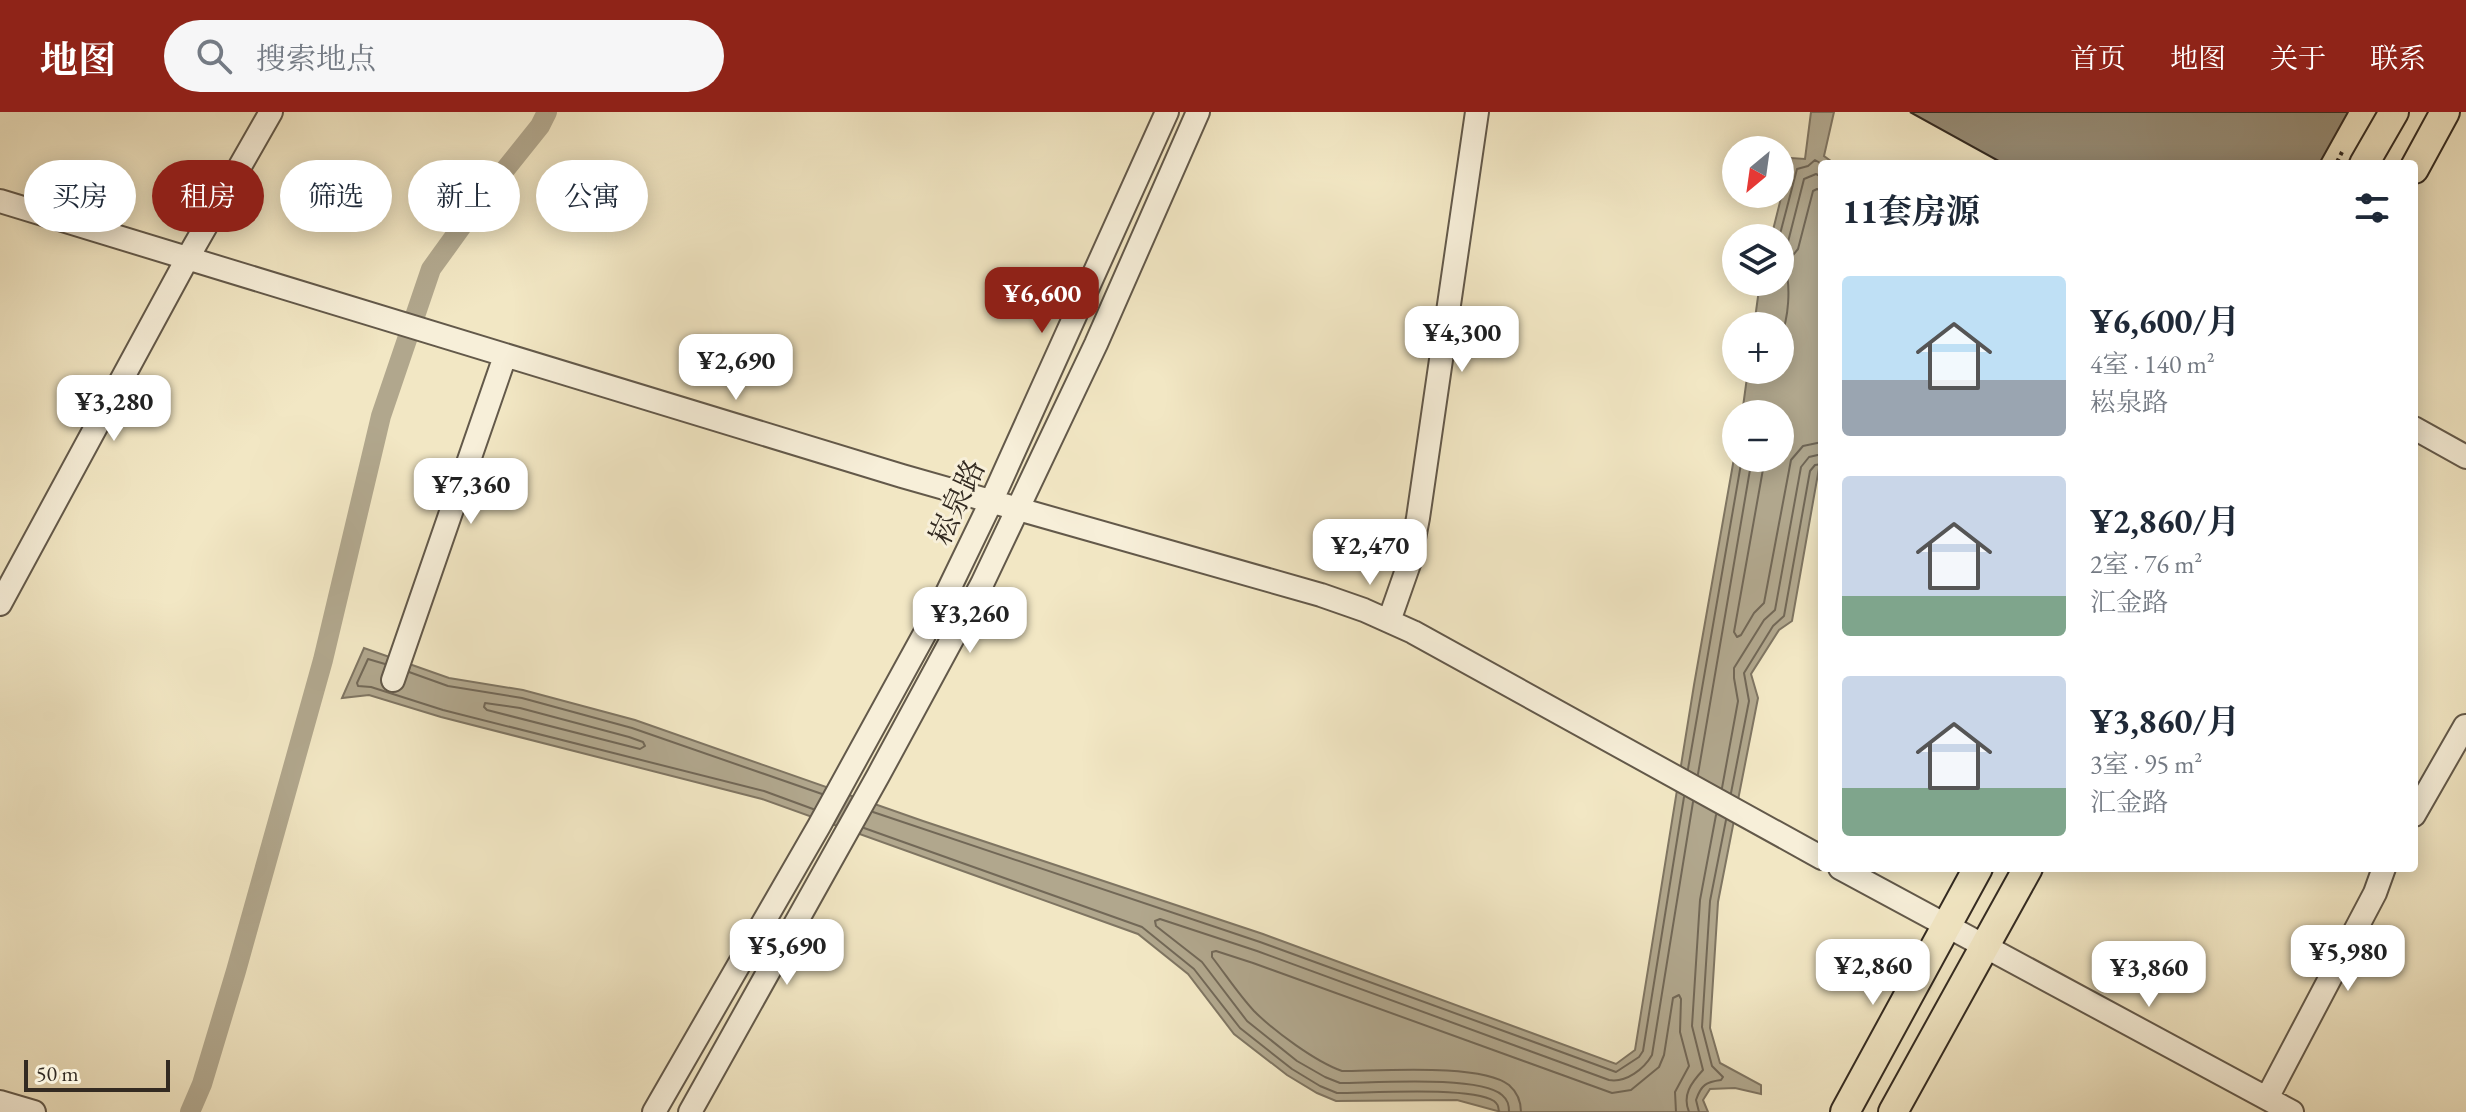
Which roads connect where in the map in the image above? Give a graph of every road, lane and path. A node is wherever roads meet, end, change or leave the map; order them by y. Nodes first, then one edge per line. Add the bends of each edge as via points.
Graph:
1 (271, 112) edge
2 (1167, 112) edge
3 (1198, 112) edge
4 (1477, 112) edge
5 (2394, 112) edge
6 (2445, 112) edge
7 (2366, 160) edge
8 (2418, 162) edge
9 (0, 201) edge
10 (187, 259) junction
11 (505, 356) junction
12 (2418, 430) edge
13 (2466, 457) edge
14 (991, 502) junction
15 (1019, 511) junction
16 (0, 604) edge
17 (1389, 621) junction
18 (393, 680) dead end
19 (2465, 726) edge
20 (2418, 808) edge
21 (1818, 856) edge
22 (1847, 872) edge
23 (1976, 872) edge
24 (2026, 872) edge
25 (2383, 872) edge
26 (1946, 926) junction
27 (1984, 948) junction
28 (2267, 1098) junction
29 (0, 1102) edge
30 (34, 1112) edge
31 (654, 1112) edge
32 (690, 1112) edge
33 (1845, 1112) edge
34 (1893, 1112) edge
35 (2292, 1112) edge

1 - 10 street
2 - 14 street, 崧泉路
3 - 15 street, 崧泉路
4 - 17 street via 1418,518
5 - 7 main road
6 - 8 main road
9 - 10 street
10 - 11 street
10 - 16 street
11 - 14 street
11 - 18 street
12 - 13 street
14 - 15 street
14 - 31 street, 崧泉路 via 819,826
15 - 17 street via 1321,595
15 - 32 street, 崧泉路
17 - 21 street
19 - 20 street
22 - 26 street
23 - 26 main road
24 - 27 main road
25 - 28 street
26 - 27 street
26 - 33 main road
27 - 28 street
27 - 34 main road
28 - 35 street
29 - 30 street

